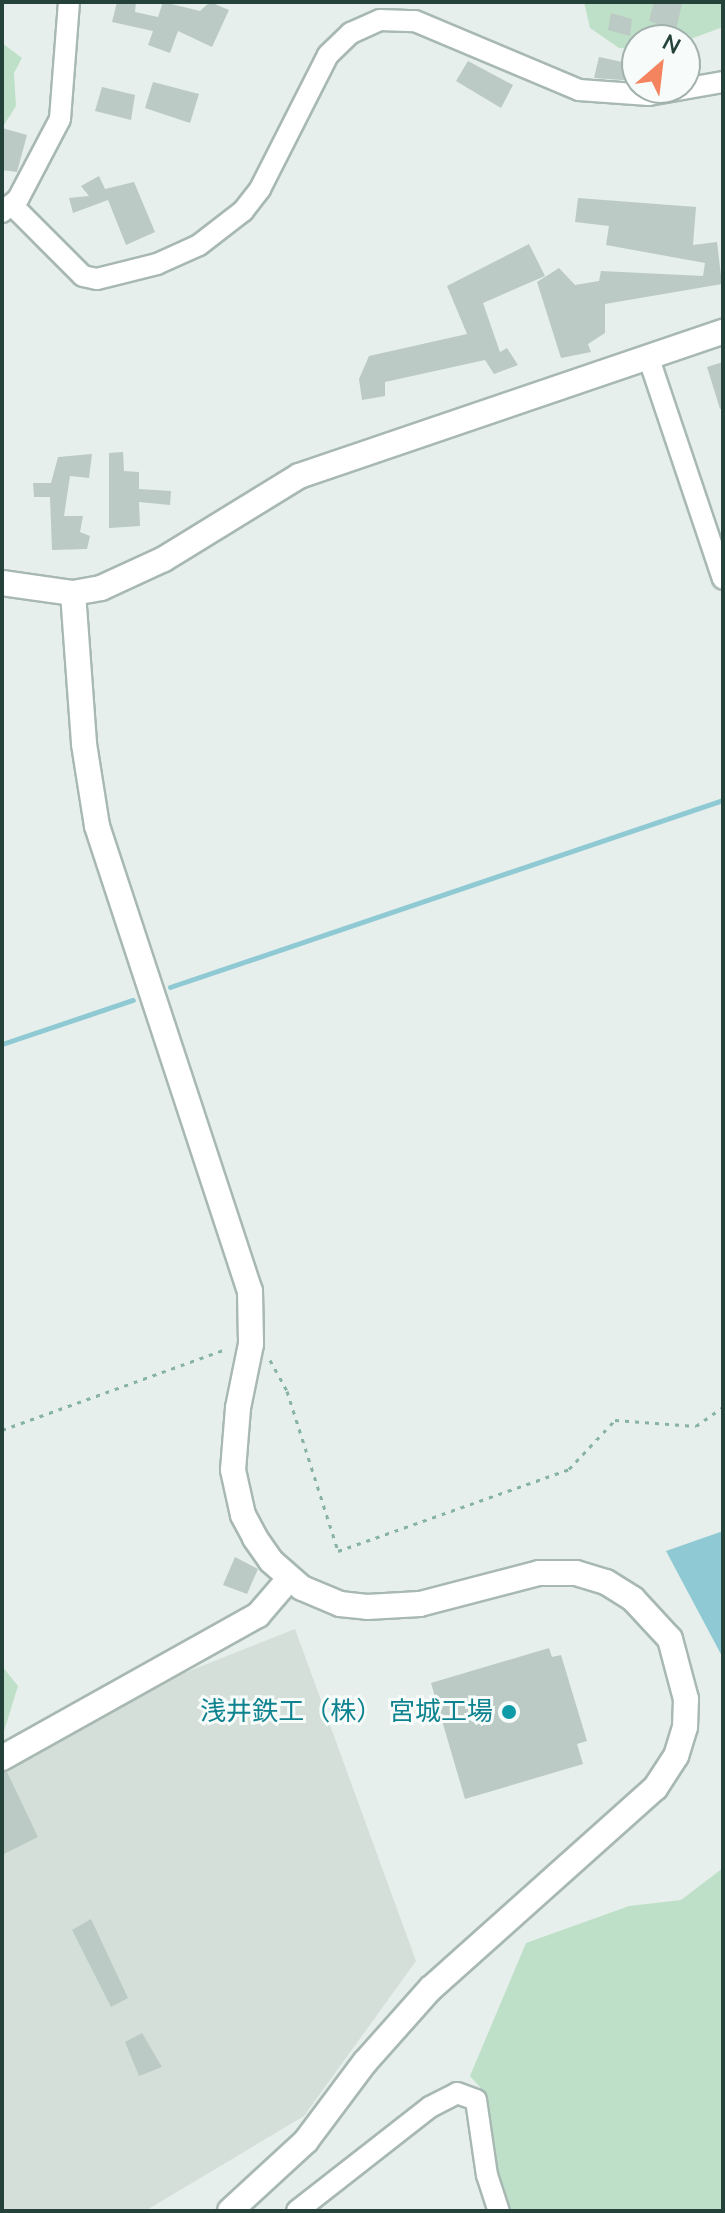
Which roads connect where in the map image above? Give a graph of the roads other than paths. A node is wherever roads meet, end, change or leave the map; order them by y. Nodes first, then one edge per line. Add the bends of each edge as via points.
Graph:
1 (69, 2) edge
2 (723, 82) edge
3 (7, 209) edge
4 (723, 332) edge
5 (648, 356) junction
6 (723, 579) edge
7 (2, 583) edge
8 (73, 593) junction
9 (289, 1579) junction
10 (2, 1758) edge
11 (230, 2211) edge
12 (297, 2211) edge
13 (499, 2211) edge

1 - 3 street via 60,119
2 - 3 street via 649,95 579,90 415,21 380,20 351,33 328,55 260,189 243,211 199,245 157,264 97,279 83,276
4 - 5 street
5 - 6 street
5 - 8 street via 299,476 144,569
7 - 8 street
8 - 9 street via 84,744 97,826 243,1260 252,1314 233,1448 236,1494 255,1538
9 - 10 street via 258,1615
9 - 11 street via 328,1599 367,1607 420,1604 539,1573 576,1573 606,1582 633,1599 670,1639 681,1668 685,1727 676,1756 655,1788 431,1988 365,2062 306,2141
12 - 13 street via 430,2107 457,2093 476,2100 487,2175

